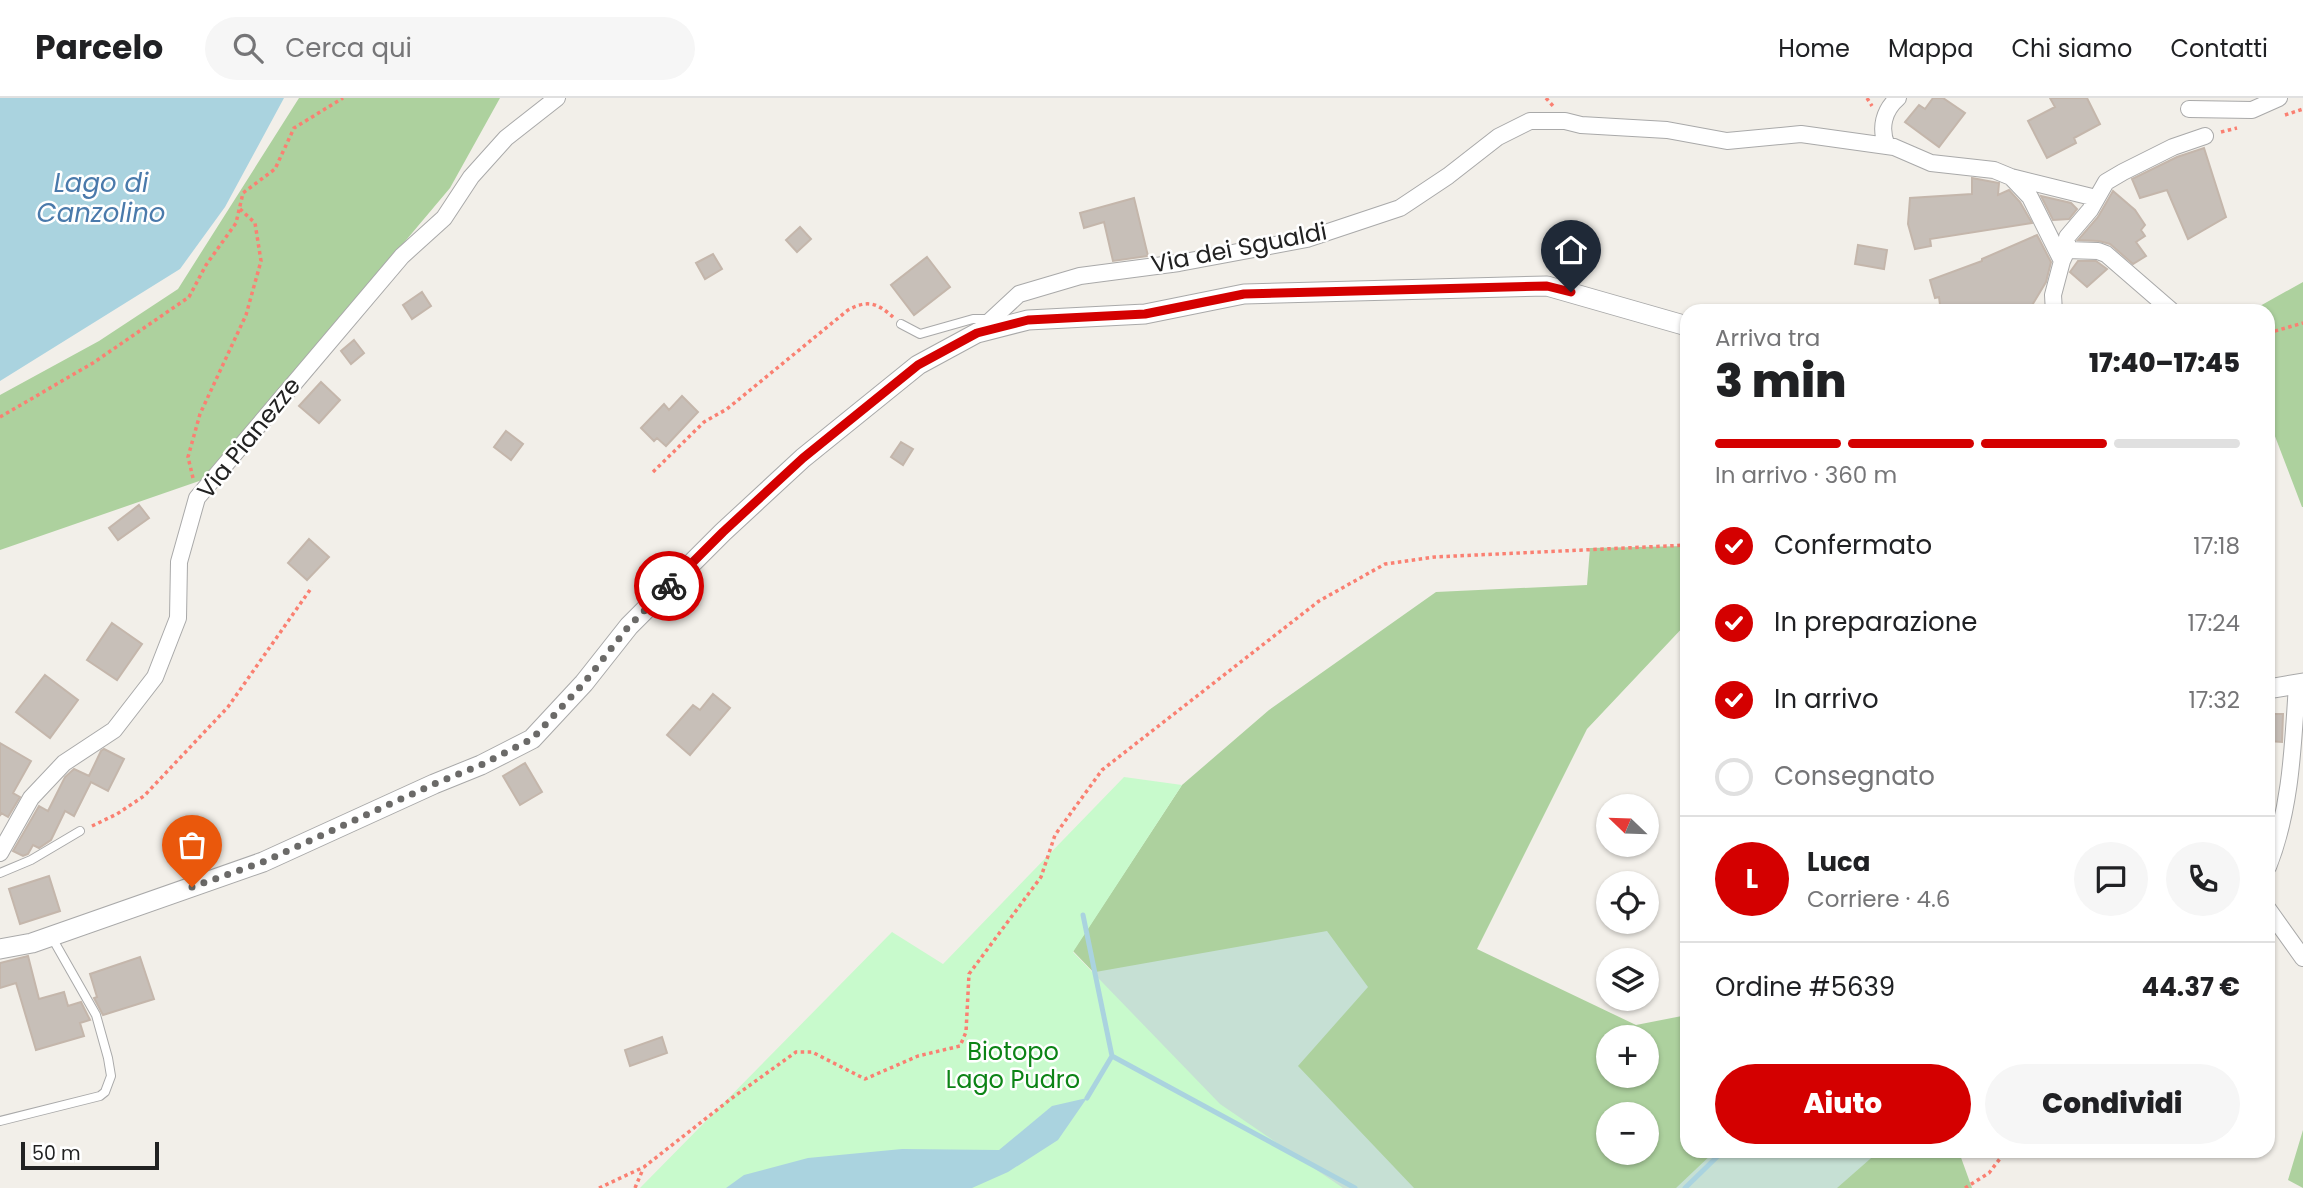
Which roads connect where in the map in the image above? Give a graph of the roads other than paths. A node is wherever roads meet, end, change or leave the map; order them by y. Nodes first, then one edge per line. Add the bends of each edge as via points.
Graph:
1 (557, 98) edge
2 (1898, 98) edge
3 (2279, 98) edge
4 (2189, 108) dead end
5 (2205, 136) dead end
6 (1886, 146) junction
7 (2011, 177) junction
8 (2096, 198) junction
9 (2064, 255) junction
10 (2053, 304) edge
11 (2163, 304) edge
12 (991, 319) junction
13 (901, 324) road end
14 (1680, 324) edge
15 (977, 333) junction
16 (2300, 683) edge
17 (2275, 688) edge
18 (80, 831) road end
19 (2275, 850) edge
20 (0, 853) edge
21 (0, 873) edge
22 (2275, 919) edge
23 (51, 936) junction
24 (0, 949) edge
25 (2303, 958) edge
26 (0, 1121) edge

1 - 20 street, Via Pianezze via 506,138 444,218 402,256 197,498 179,562 178,618 155,677 114,730 64,764 31,798
2 - 6 street via 1884,115
3 - 4 street via 2252,110
5 - 8 street via 2123,172 2106,183
6 - 7 street, Via dei Sgualdi via 1931,163 1994,170
6 - 12 street, Via dei Sgualdi via 1801,134 1727,141 1667,130 1530,121 1499,137 1399,208 1307,239 1080,276 1019,294
7 - 8 street, Via dei Sgualdi
7 - 9 street via 2030,197
8 - 9 street via 2067,237
9 - 10 street
9 - 11 street via 2106,254
12 - 13 lane via 973,319 920,334
12 - 15 street, Via dei Sgualdi
14 - 15 street via 1547,286 1244,294 1145,314 1028,320
15 - 23 street via 918,365 803,458 629,626 532,739 263,862
16 - 17 street
16 - 19 street via 2290,782
18 - 21 lane
22 - 25 street
23 - 24 street
23 - 26 lane via 96,1015 111,1076 100,1096

